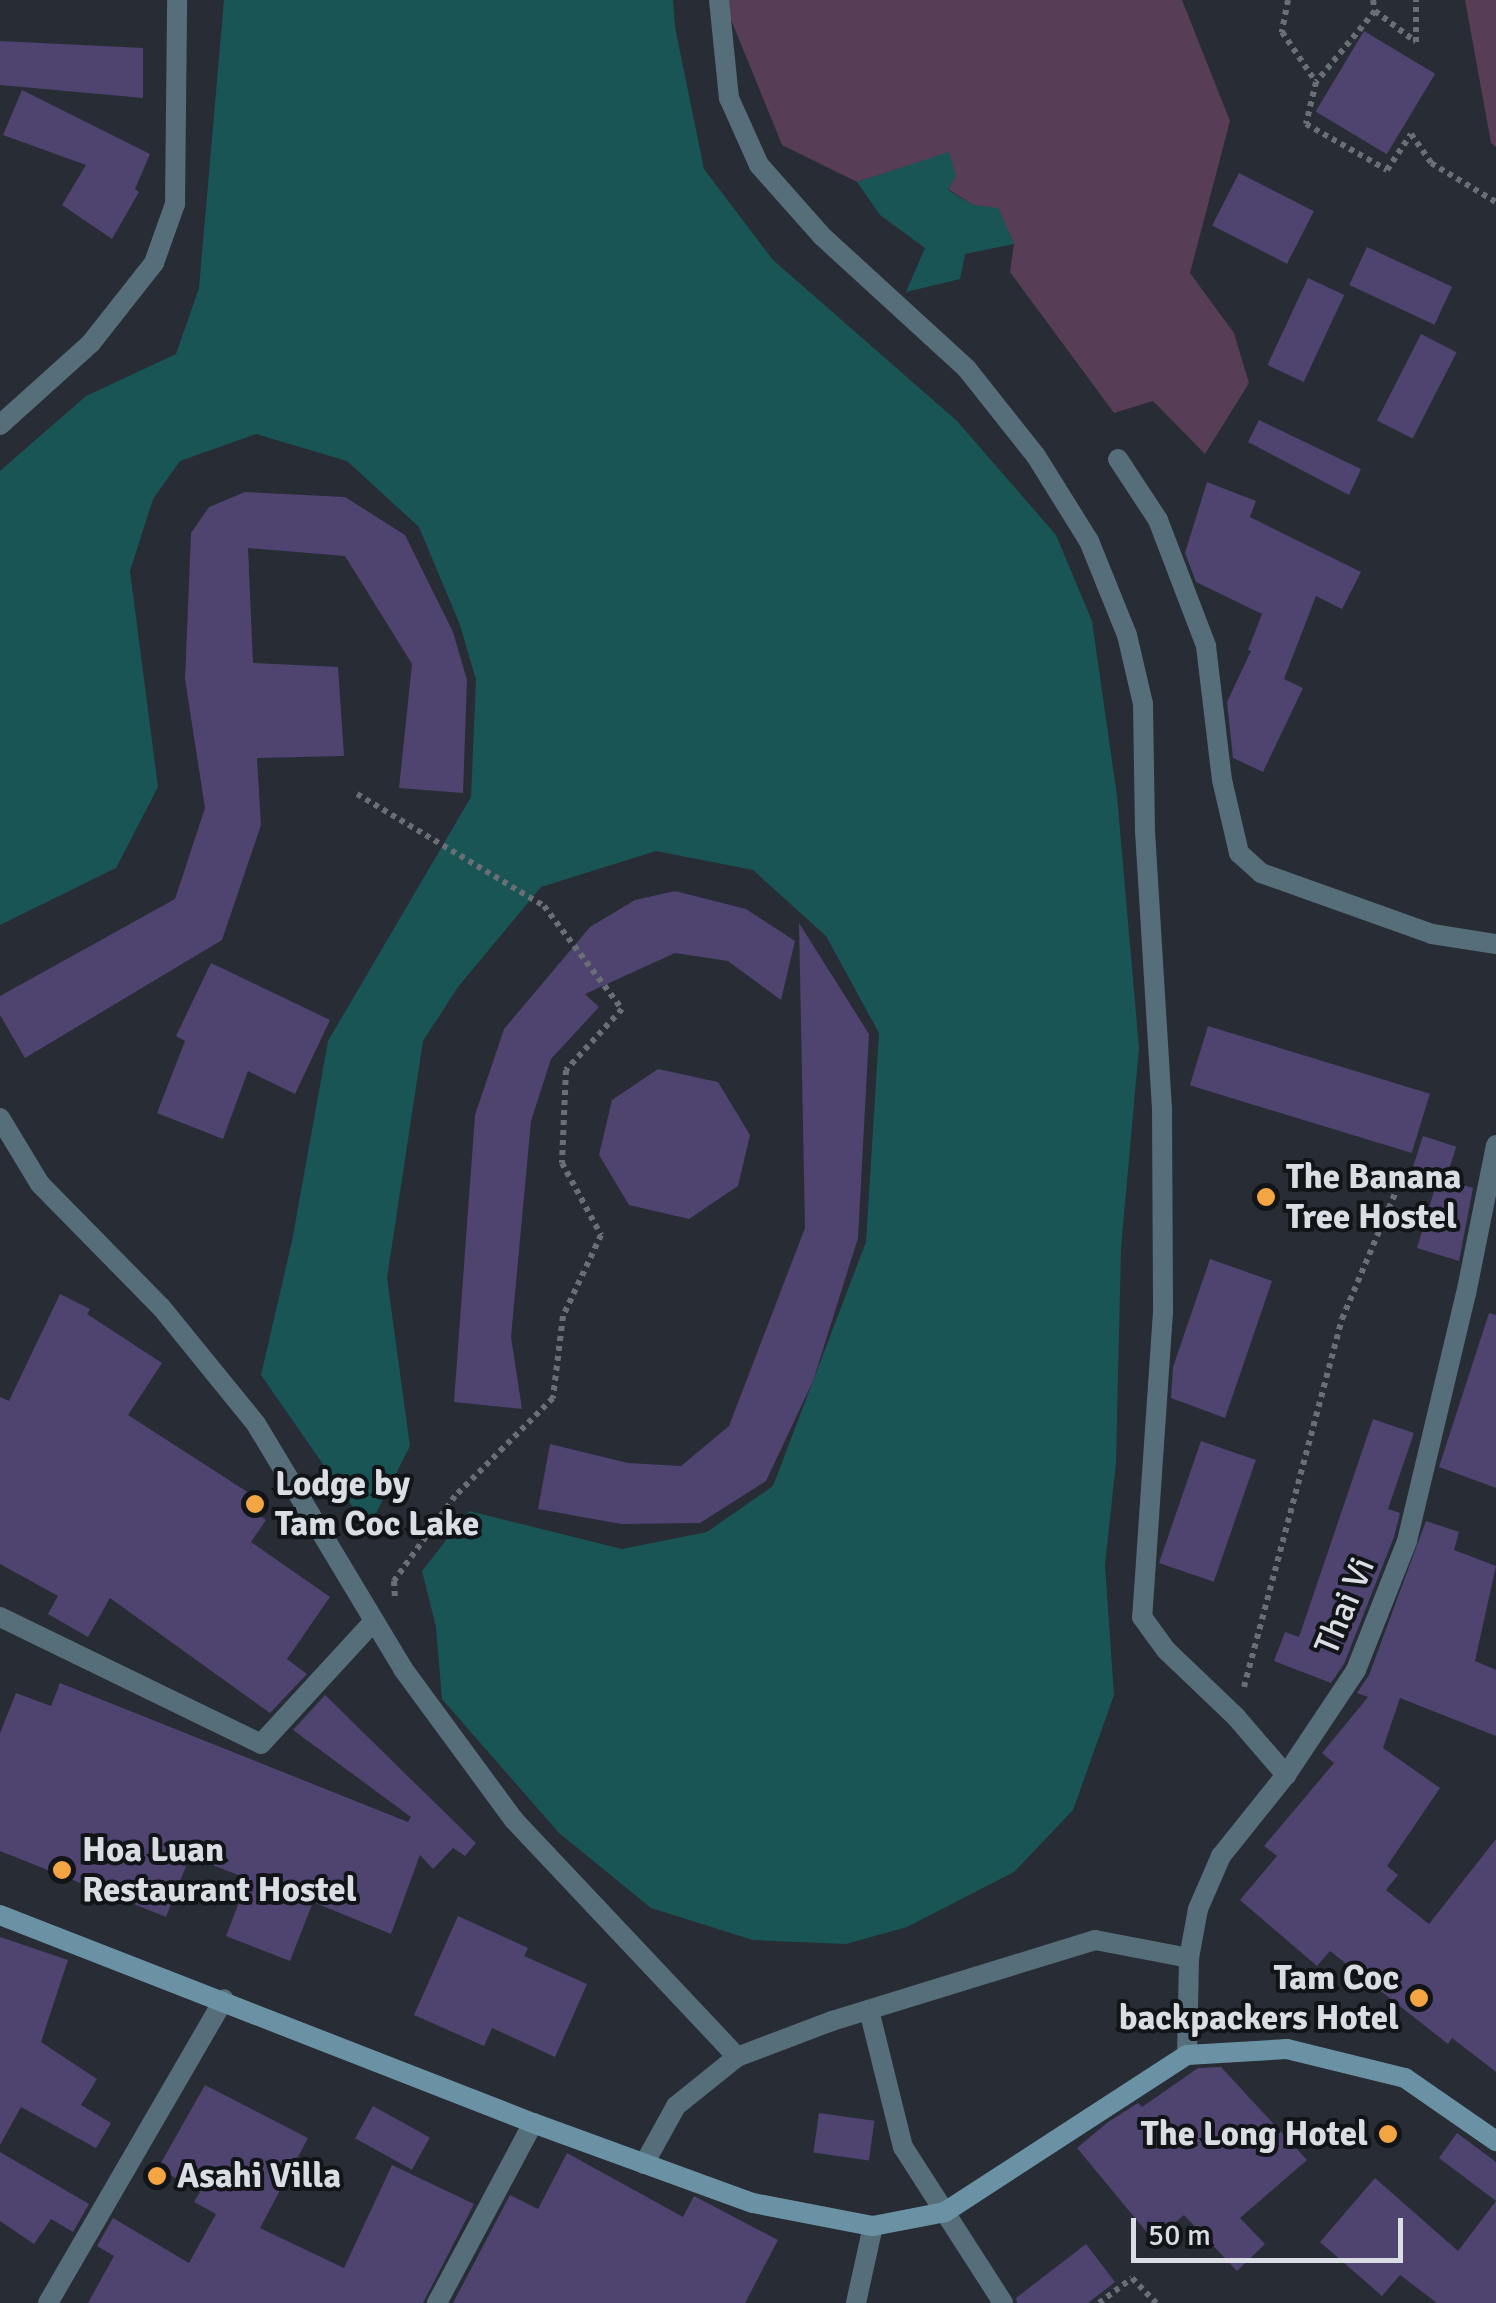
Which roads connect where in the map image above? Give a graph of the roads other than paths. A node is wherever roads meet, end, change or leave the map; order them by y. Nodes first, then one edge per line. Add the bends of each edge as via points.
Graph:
1 (177, 0) edge
2 (720, 0) edge
3 (0, 425) edge
4 (1118, 459) dead end
5 (1496, 944) edge
6 (0, 1118) edge
7 (1496, 1145) edge
8 (0, 1617) edge
9 (374, 1620) junction
10 (1286, 1775) junction
11 (0, 1915) edge
12 (1189, 1958) junction
13 (224, 2000) junction
14 (868, 2010) junction
15 (1187, 2055) junction
16 (738, 2057) junction
17 (533, 2123) junction
18 (1496, 2142) edge
19 (644, 2164) junction
20 (945, 2212) junction
21 (873, 2226) junction
22 (48, 2303) edge
23 (438, 2303) edge
24 (856, 2303) edge
25 (1003, 2303) edge

1 - 3 street via 175,204 154,263 91,343
2 - 10 street via 728,98 760,165 822,237 967,369 1036,456 1089,541 1127,635 1143,704 1162,1111 1163,1312 1142,1617
4 - 5 street via 1158,520 1206,646 1222,780 1239,853 1261,874 1432,934
6 - 9 street via 40,1184 161,1307 256,1424
7 - 10 street, Thai Vi via 1407,1541 1356,1670
8 - 9 street via 260,1744
9 - 16 street via 514,1820
10 - 12 street, Thai Vi via 1221,1856 1198,1910
11 - 13 main road
12 - 14 street via 1096,1940
12 - 15 street, Thai Vi
13 - 17 main road
13 - 22 street
14 - 16 street
14 - 20 street via 903,2147
15 - 18 main road via 1287,2049 1405,2078
15 - 20 main road
16 - 19 street via 676,2106
17 - 19 main road
17 - 23 street
19 - 21 main road via 753,2204
20 - 21 main road
20 - 25 street
21 - 24 street

